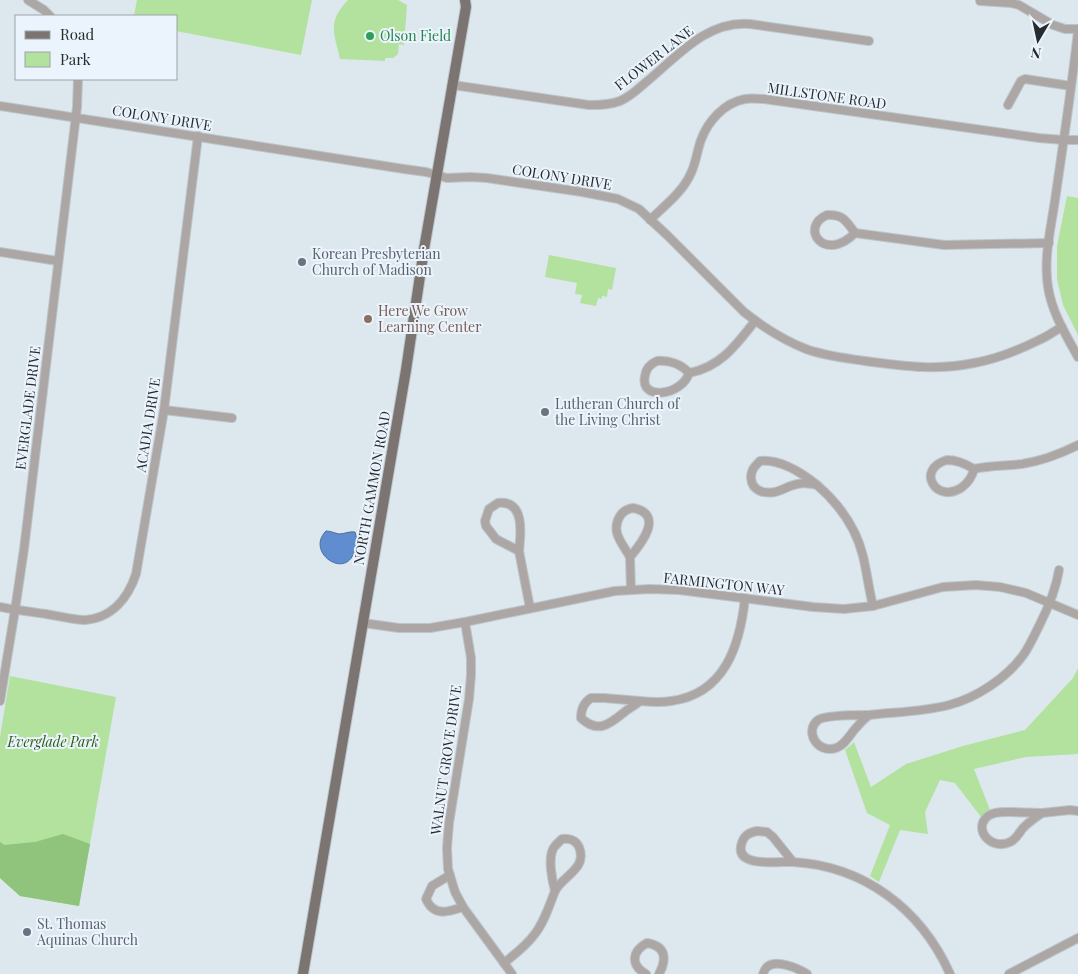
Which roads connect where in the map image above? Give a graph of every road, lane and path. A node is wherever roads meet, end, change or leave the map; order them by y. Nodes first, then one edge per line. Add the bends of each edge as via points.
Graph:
1 (28, 0) edge
2 (980, 1) dead end
3 (466, 2) edge
4 (49, 15) edge
5 (1078, 30) edge
6 (869, 40) dead end
7 (78, 80) edge
8 (453, 85) junction
9 (1071, 86) junction
10 (1008, 105) dead end
11 (0, 106) edge
12 (76, 118) junction
13 (198, 136) junction
14 (1064, 140) junction
15 (1078, 140) edge
16 (437, 175) junction
17 (650, 220) junction
18 (855, 233) junction
19 (1049, 243) junction
20 (0, 252) edge
21 (58, 261) junction
22 (756, 321) junction
23 (1062, 327) junction
24 (1078, 357) edge
25 (689, 373) junction
26 (164, 410) junction
27 (232, 418) dead end
28 (1078, 445) edge
29 (974, 469) junction
30 (817, 485) junction
31 (519, 551) junction
32 (630, 557) junction
33 (1059, 570) dead end
34 (631, 590) junction
35 (745, 598) junction
36 (1050, 603) junction
37 (874, 606) junction
38 (0, 607) edge
39 (530, 608) junction
40 (16, 610) junction
41 (1078, 615) edge
42 (465, 622) junction
43 (363, 623) junction
44 (0, 701) edge
45 (640, 701) junction
46 (868, 715) junction
47 (1078, 811) edge
48 (1042, 812) junction
49 (793, 862) junction
50 (450, 875) junction
51 (555, 891) junction
52 (463, 907) junction
53 (1078, 938) edge
54 (504, 963) junction
55 (303, 974) edge
56 (512, 974) edge
57 (646, 974) edge
58 (659, 974) edge
59 (763, 974) edge
60 (806, 974) edge
61 (950, 974) edge
62 (1009, 974) edge

1 - 4 street
2 - 5 street via 1019,5 1053,25
3 - 8 main road, NORTH GAMMON ROAD
5 - 9 street
6 - 8 street, FLOWER LANE via 750,24 720,28 697,39 631,95 611,104 589,105
7 - 12 street, EVERGLADE DRIVE
8 - 16 main road, NORTH GAMMON ROAD
9 - 10 street via 1025,79
9 - 14 street
11 - 12 street, COLONY DRIVE
12 - 13 street, COLONY DRIVE
12 - 21 street, EVERGLADE DRIVE
13 - 16 street, COLONY DRIVE
13 - 26 street, ACADIA DRIVE
14 - 15 street, MILLSTONE ROAD
14 - 17 street, MILLSTONE ROAD via 764,99 744,99 716,115 701,139 691,174 676,195
14 - 19 street
16 - 17 street, COLONY DRIVE via 487,178 610,197 628,203
16 - 43 main road, NORTH GAMMON ROAD
17 - 22 street, COLONY DRIVE
18 - 18 street via 845,219 832,214 821,217 815,227 818,240 832,246 841,244
18 - 19 street via 944,245
19 - 23 street via 1048,286
20 - 21 street
21 - 40 street, EVERGLADE DRIVE
22 - 23 street, COLONY DRIVE via 785,339 824,354 926,368 992,358 1041,340
22 - 25 street via 726,356
23 - 24 street
25 - 25 street via 671,362 657,361 647,368 644,382 652,391 669,392 682,384
26 - 27 street
26 - 40 street, ACADIA DRIVE via 136,574 126,597 107,613 84,620
28 - 29 street via 1041,460
29 - 29 street via 948,460 935,465 930,477 939,490 955,492 967,484
30 - 30 street via 798,472 772,462 760,461 752,472 752,485 762,491 776,492 804,483
30 - 37 street via 839,506 854,532
31 - 31 street via 520,524 516,509 506,503 498,503 486,516 490,533 496,540
31 - 39 street
32 - 32 street via 647,532 649,522 643,511 633,508 623,512 616,526
32 - 34 street
33 - 36 street
34 - 35 street, FARMINGTON WAY via 679,590
34 - 39 street, FARMINGTON WAY
35 - 37 street, FARMINGTON WAY via 834,609
35 - 45 street via 734,649 711,684 680,700
36 - 37 street, FARMINGTON WAY via 1026,593 976,585 943,587
36 - 41 street, FARMINGTON WAY
36 - 46 street via 1023,655 1008,672 982,691 948,705
38 - 40 street, ACADIA DRIVE
39 - 42 street, FARMINGTON WAY
40 - 44 street, EVERGLADE DRIVE
42 - 43 street, FARMINGTON WAY via 413,629
42 - 50 street, WALNUT GROVE DRIVE via 471,675 446,848
43 - 55 main road, NORTH GAMMON ROAD
45 - 45 street via 591,698 581,710 582,718 587,724 606,726
46 - 46 street via 818,720 812,733 814,739 823,749 836,748
47 - 48 street
48 - 48 street via 993,814 985,820 982,831 991,842 1010,842
49 - 49 street via 767,832 758,830 744,838 741,848 744,858 760,862
49 - 61 street via 838,870 890,896 923,929
50 - 52 street, WALNUT GROVE DRIVE
50 - 52 street via 432,886 426,899 429,906 442,912
51 - 51 street via 578,867 580,860 579,847 570,838 560,840 553,849 552,881
51 - 54 street via 534,936
52 - 54 street, WALNUT GROVE DRIVE
53 - 62 street
54 - 56 street, WALNUT GROVE DRIVE
57 - 58 street via 634,962 641,946 647,943 662,950 664,956
59 - 60 street via 768,966 778,964 794,967

